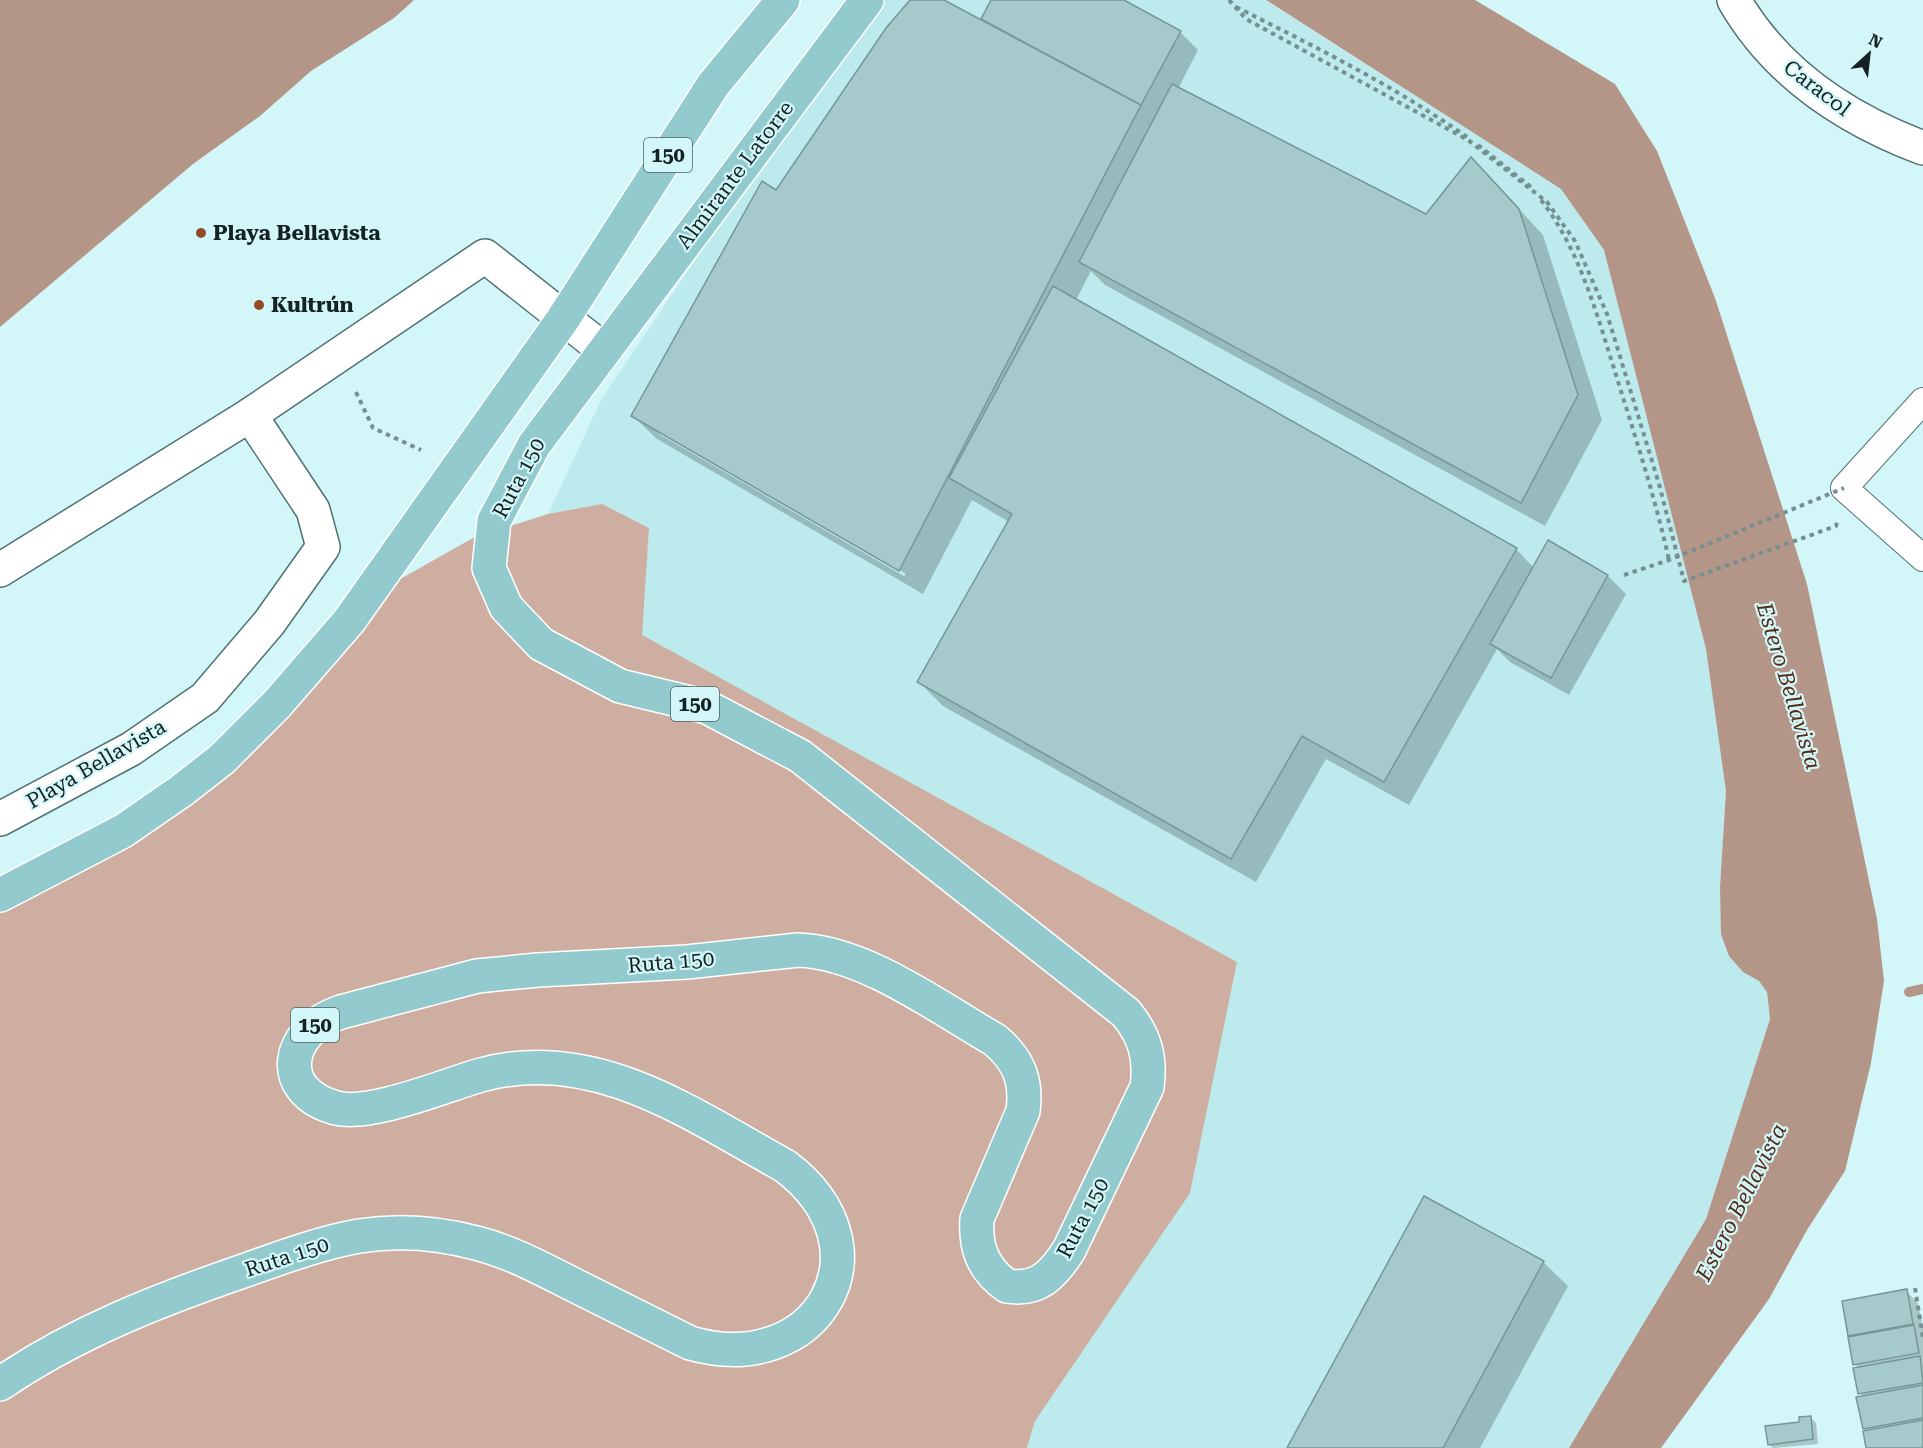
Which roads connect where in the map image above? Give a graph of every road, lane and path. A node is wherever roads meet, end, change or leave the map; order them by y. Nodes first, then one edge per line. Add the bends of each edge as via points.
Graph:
1 (783, 0) edge
2 (867, 0) edge
3 (1229, 0) edge
4 (1734, 0) edge
5 (1233, 6) junction
6 (1923, 148) edge
7 (1536, 194) junction
8 (563, 319) junction
9 (604, 350) junction
10 (356, 392) dead end
11 (1923, 401) edge
12 (250, 415) junction
13 (421, 450) dead end
14 (1844, 488) junction
15 (1836, 526) dead end
16 (1923, 558) edge
17 (1669, 560) junction
18 (0, 570) edge
19 (1624, 575) dead end
20 (0, 819) edge
21 (0, 895) edge
22 (1915, 1287) dead end
23 (1923, 1338) edge
24 (0, 1384) edge

1 - 8 main road, 150 via 713,85
2 - 9 main road, Almirante Latorre / 150
3 - 5 path
4 - 6 street, Caracol via 1779,60 1808,86 1868,125
5 - 7 path via 1246,19 1468,140
5 - 7 path via 1358,67 1425,108 1526,181
7 - 15 path via 1547,202 1575,241 1607,314 1684,581
7 - 17 path via 1556,219 1582,274 1639,447
8 - 9 street
8 - 12 street via 485,256
8 - 21 main road, 150 via 349,621 277,704 222,759 123,831
9 - 24 main road, Ruta 150 / 150 via 534,445 494,521 489,568 506,607 541,644 620,686 707,707 800,756 1126,1013 1144,1041 1147,1087 1069,1250 1052,1274 1032,1286 1006,1286 985,1265 979,1252 977,1220 1023,1111 1023,1076 1012,1056 995,1040 852,959 817,950 798,950 477,976 320,1021 302,1037 297,1048 297,1077 324,1104 353,1110 513,1069 575,1070 609,1076 642,1088 784,1166 800,1177 824,1207 836,1240 835,1274 820,1309 806,1325 780,1341 751,1350 710,1349 690,1343 512,1255 439,1235 400,1233 322,1244 173,1295 71,1341
10 - 13 path via 373,428
11 - 14 street
12 - 18 street
12 - 20 street, Playa Bellavista via 313,510 322,547 269,623 205,698 131,749
14 - 16 street
14 - 17 path, bridge
17 - 19 path, bridge
22 - 23 path

